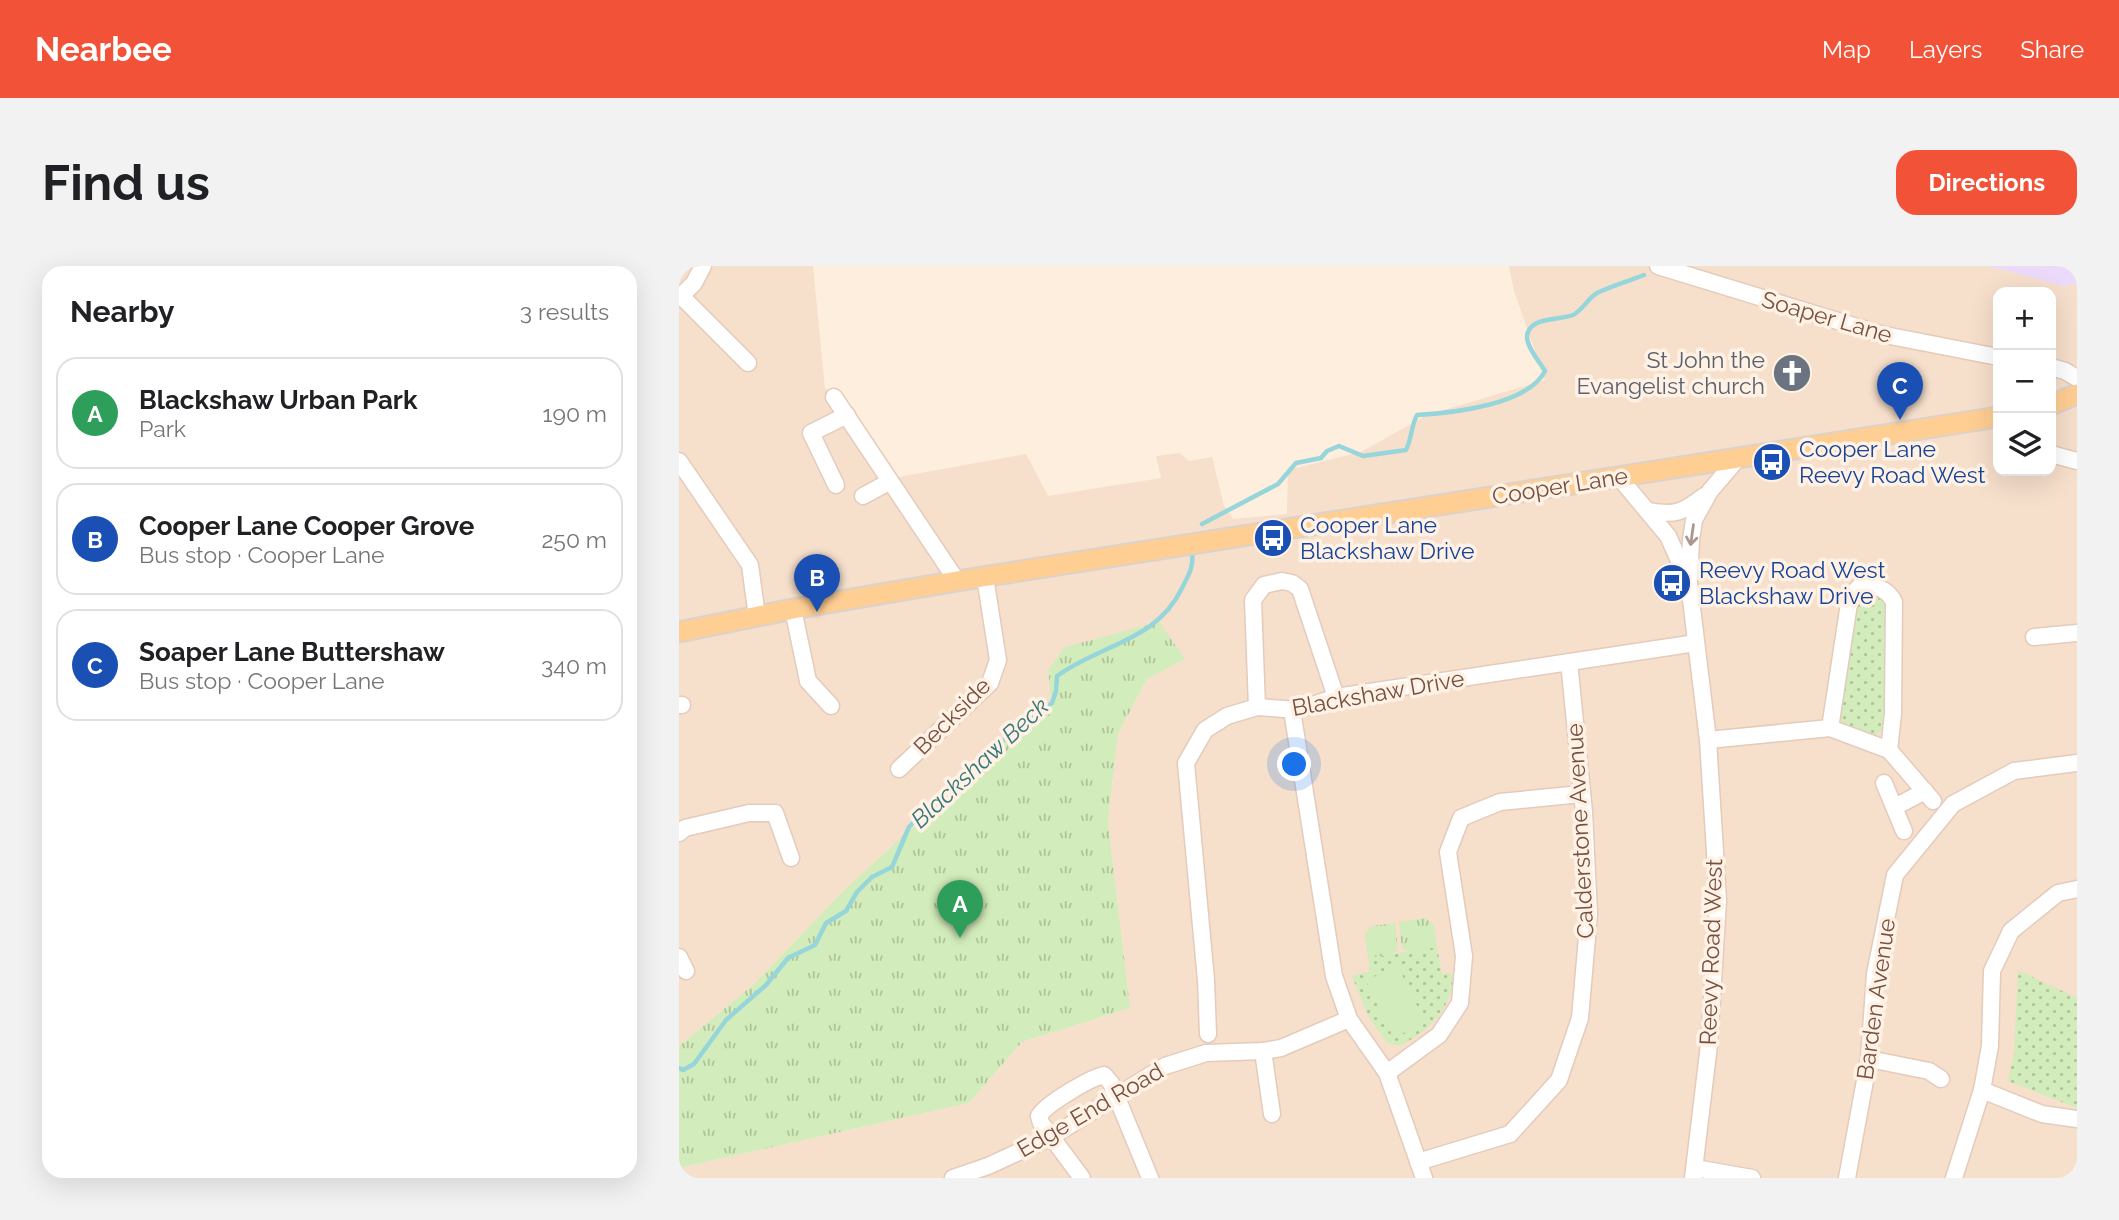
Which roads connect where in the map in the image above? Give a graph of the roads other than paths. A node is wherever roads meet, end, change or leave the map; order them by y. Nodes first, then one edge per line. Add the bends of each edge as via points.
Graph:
1 (703, 266) edge
2 (1658, 266) edge
3 (680, 297) edge
4 (1993, 356) edge
5 (748, 363) dead end
6 (2056, 369) edge
7 (2077, 378) edge
8 (2077, 394) edge
9 (834, 397) dead end
10 (2056, 403) edge
11 (847, 415) junction
12 (1993, 418) edge
13 (2056, 455) edge
14 (1739, 457) junction
15 (679, 461) edge
16 (2077, 461) edge
17 (1618, 477) junction
18 (889, 482) junction
19 (836, 485) dead end
20 (1710, 491) junction
21 (863, 496) dead end
22 (1649, 511) junction
23 (985, 577) junction
24 (957, 581) junction
25 (1689, 583) junction
26 (793, 609) junction
27 (757, 617) junction
28 (679, 632) edge
29 (2077, 633) edge
30 (2034, 637) dead end
31 (1696, 643) junction
32 (1569, 662) junction
33 (1336, 697) junction
34 (831, 706) dead end
35 (1258, 707) junction
36 (1293, 710) junction
37 (1830, 728) junction
38 (1708, 740) junction
39 (1889, 750) junction
40 (2077, 763) edge
41 (899, 769) dead end
42 (1884, 783) dead end
43 (1581, 794) junction
44 (1895, 807) junction
45 (1904, 831) dead end
46 (679, 832) edge
47 (791, 858) dead end
48 (2077, 889) edge
49 (1349, 1019) junction
50 (1208, 1034) dead end
51 (1263, 1051) junction
52 (1869, 1059) junction
53 (1387, 1073) junction
54 (1941, 1079) dead end
55 (1982, 1090) junction
56 (1116, 1098) junction
57 (1272, 1114) dead end
58 (2077, 1119) edge
59 (1051, 1138) junction
60 (1418, 1162) junction
61 (1694, 1173) edge
62 (953, 1178) edge
63 (1083, 1178) edge
64 (1150, 1178) edge
65 (1424, 1178) edge
66 (1752, 1178) edge
67 (1847, 1178) edge
68 (1954, 1178) edge

1 - 3 street
2 - 4 street, Soaper Lane via 1879,334
3 - 5 street
6 - 7 street
8 - 10 main road
9 - 11 street
11 - 18 street
11 - 19 street via 811,433
12 - 14 main road, Cooper Lane
13 - 16 street
14 - 17 main road, Cooper Lane
14 - 20 street
15 - 27 street via 750,565
17 - 22 street
17 - 23 main road, Cooper Lane
18 - 21 street
18 - 24 street
20 - 22 street via 1671,515
20 -> 25 street via 1694,520
22 - 25 street via 1668,536
23 - 24 main road, Cooper Lane
23 - 41 street, Beckside via 998,660 990,683
24 - 26 main road, Cooper Lane
25 - 31 street, Reevy Road West
26 - 27 main road, Cooper Lane
26 - 34 street via 808,681
27 - 28 main road, Cooper Lane
29 - 30 street
31 - 32 street, Blackshaw Drive
31 - 38 street, Reevy Road West
32 - 33 street, Blackshaw Drive
32 - 43 street, Calderstone Avenue
33 - 35 street via 1300,589 1282,581 1264,585 1253,600
33 - 36 street, Blackshaw Drive
35 - 36 street, Blackshaw Drive
35 - 50 street, Blackshaw Drive via 1227,716 1205,730 1186,763
36 - 49 street via 1334,976
37 - 38 street
37 - 39 street
37 - 39 street via 1850,597 1860,586 1884,590 1893,602
38 - 61 street, Reevy Road West via 1717,900 1709,1045
39 - 44 street via 1929,796
40 - 52 street, Barden Avenue via 2014,771 1953,804 1895,875 1875,974
42 - 44 street
43 - 53 street via 1500,802 1461,818 1448,852 1464,957 1460,1003 1439,1035
43 - 60 street, Calderstone Avenue via 1588,914 1580,1018 1559,1080 1510,1134
44 - 45 street
46 - 47 street via 749,813 775,813
48 - 55 street via 2058,893 2011,931 1991,971 1990,1046
49 - 51 street, Edge End Road
49 - 53 street
51 - 56 street, Edge End Road via 1206,1052 1165,1066
51 - 57 street
52 - 54 street via 1929,1071
52 - 67 street, Barden Avenue
53 - 60 street
55 - 58 street via 2042,1114
55 - 68 street
56 - 59 street, Edge End Road
56 - 59 street via 1111,1083 1104,1076 1096,1077 1042,1110 1041,1123
56 - 64 street
59 - 62 street, Edge End Road
59 - 63 street
60 - 65 street
61 - 66 street

